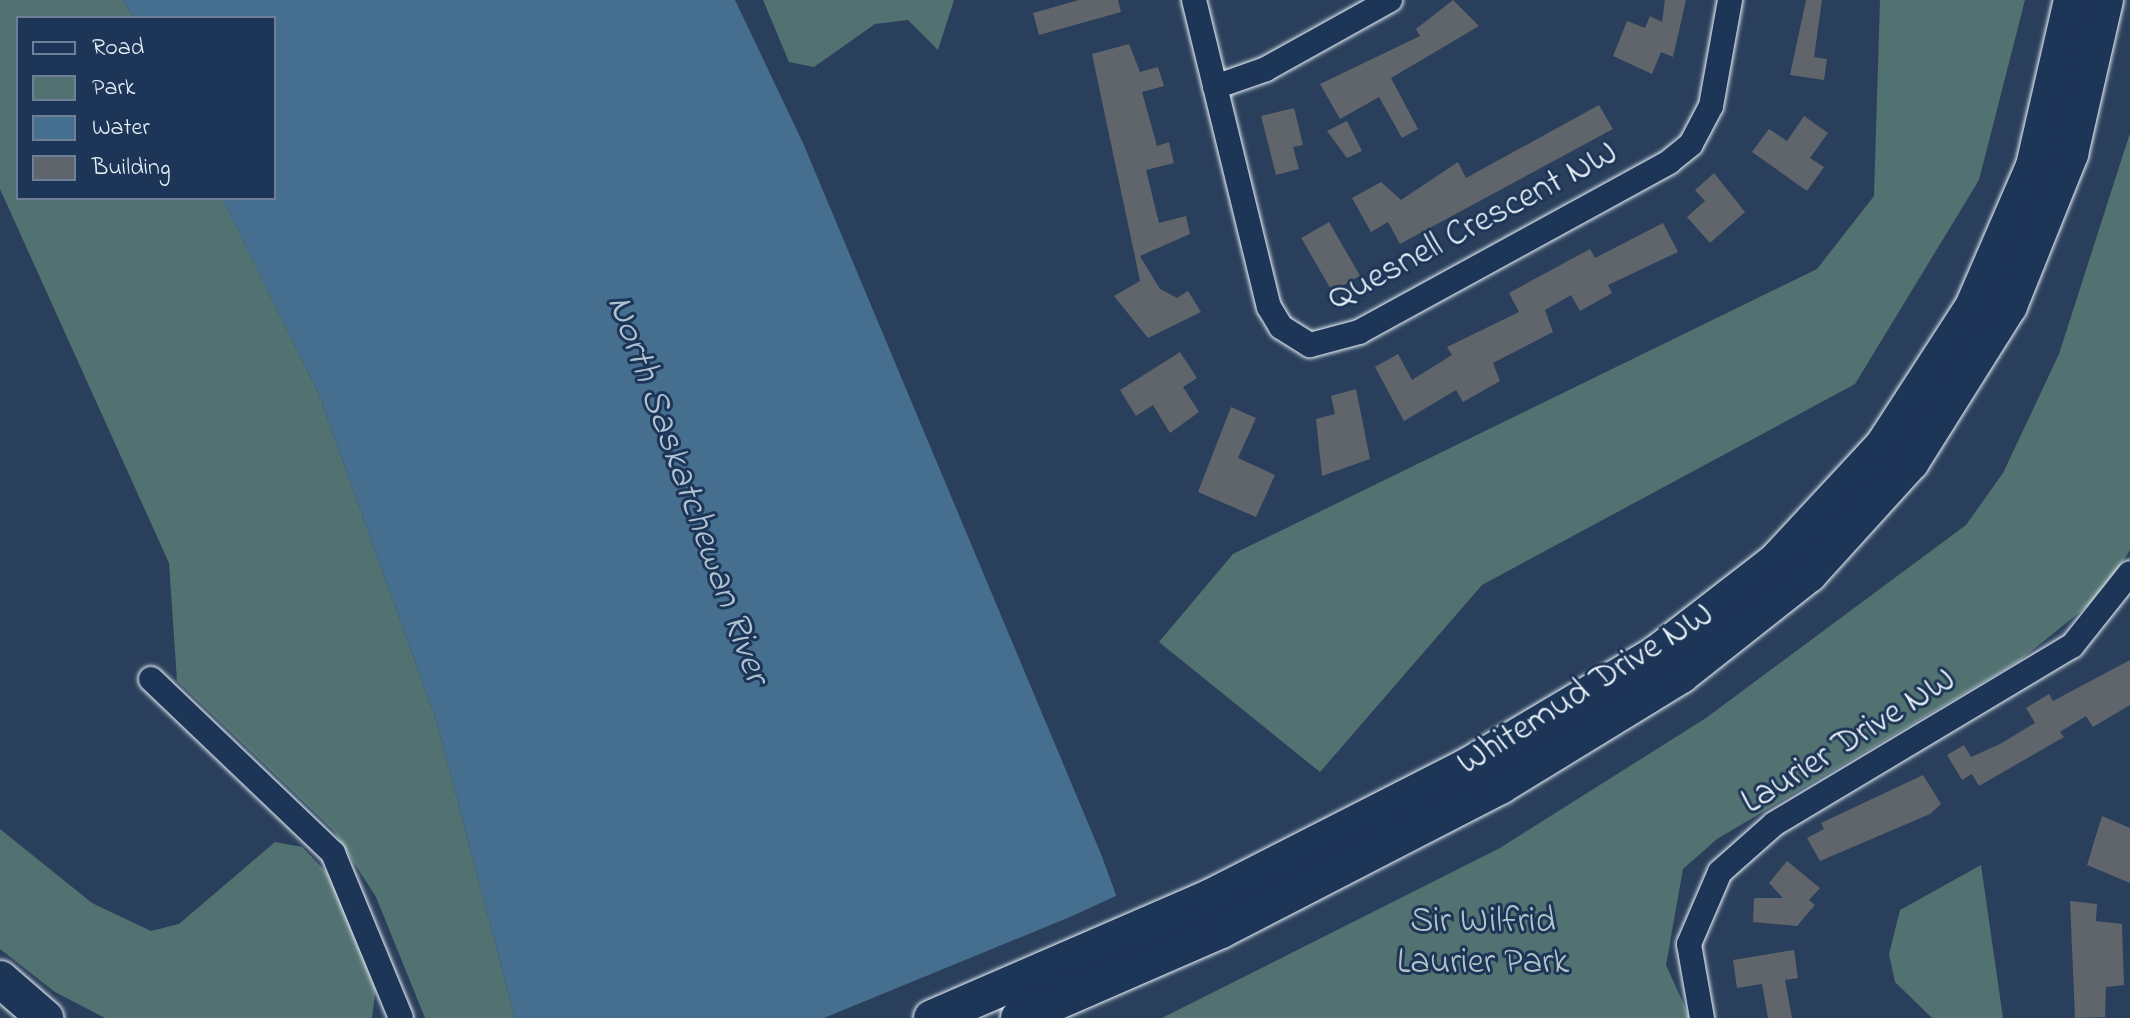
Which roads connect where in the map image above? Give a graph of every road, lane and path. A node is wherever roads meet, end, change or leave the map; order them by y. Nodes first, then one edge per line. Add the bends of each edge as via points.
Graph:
1 (1194, 0) edge
2 (1390, 0) edge
3 (1730, 0) edge
4 (2072, 0) edge
5 (2105, 0) edge
6 (1215, 87) junction
7 (2130, 573) edge
8 (151, 679) dead end
9 (1216, 914) junction
10 (0, 979) edge
11 (45, 1018) edge
12 (401, 1018) edge
13 (932, 1018) edge
14 (1019, 1018) edge
15 (1702, 1018) edge

1 - 6 street, Quesnell Crescent NW
2 - 6 street via 1266,69
3 - 6 street, Quesnell Crescent NW via 1711,106 1691,144 1635,183 1359,332 1320,344 1290,335 1269,307
4 - 9 highway, Whitemud Drive NW via 2034,166 1973,307 1916,402 1810,528 1734,597 1644,662
5 - 9 highway, Whitemud Drive NW via 2073,142 2015,294 1952,406 1848,535 1745,628 1643,700 1500,786
7 - 15 street, Laurier Drive NW via 2072,646 1774,824 1720,872 1689,944
8 - 12 street via 333,853
9 - 13 highway, Whitemud Drive NW
9 - 14 highway, Whitemud Drive NW
10 - 11 highway

